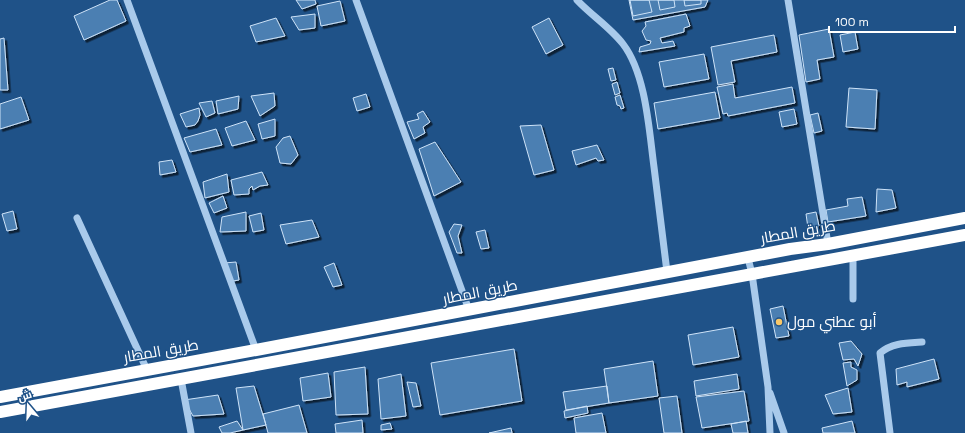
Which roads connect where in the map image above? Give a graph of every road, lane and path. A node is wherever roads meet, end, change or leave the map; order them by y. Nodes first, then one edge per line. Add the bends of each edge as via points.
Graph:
1 (127, 0) edge
2 (356, 0) edge
3 (577, 0) edge
4 (788, 0) edge
5 (76, 218) dead end
6 (965, 218) edge
7 (965, 235) edge
8 (828, 244) junction
9 (853, 256) junction
10 (748, 258) junction
11 (667, 272) junction
12 (752, 274) junction
13 (853, 299) dead end
14 (469, 310) junction
15 (922, 342) dead end
16 (256, 350) junction
17 (147, 370) junction
18 (182, 379) junction
19 (84, 381) junction
20 (768, 387) junction
21 (89, 396) junction
22 (0, 397) edge
23 (0, 412) edge
24 (191, 433) edge
25 (770, 433) edge
26 (784, 433) edge
27 (890, 433) edge

1 - 16 street
2 - 14 street
3 - 11 street via 623,44 636,66 647,112
4 - 8 street
5 - 17 street
6 - 8 highway, طريق المطار
7 - 9 highway, طريق المطار
8 - 10 highway, طريق المطار
9 - 12 highway, طريق المطار
9 - 13 street
10 - 11 highway, طريق المطار
10 - 12 street
11 - 14 highway, طريق المطار
12 - 18 highway, طريق المطار
12 - 20 street
14 - 16 highway, طريق المطار
15 - 27 street via 901,343 880,352
16 - 17 highway, طريق المطار
17 - 19 highway, طريق المطار
18 - 21 highway, طريق المطار
18 - 24 street
19 - 21 highway
19 - 22 highway, طريق المطار
20 - 25 street
20 - 26 street
21 - 23 highway, طريق المطار

